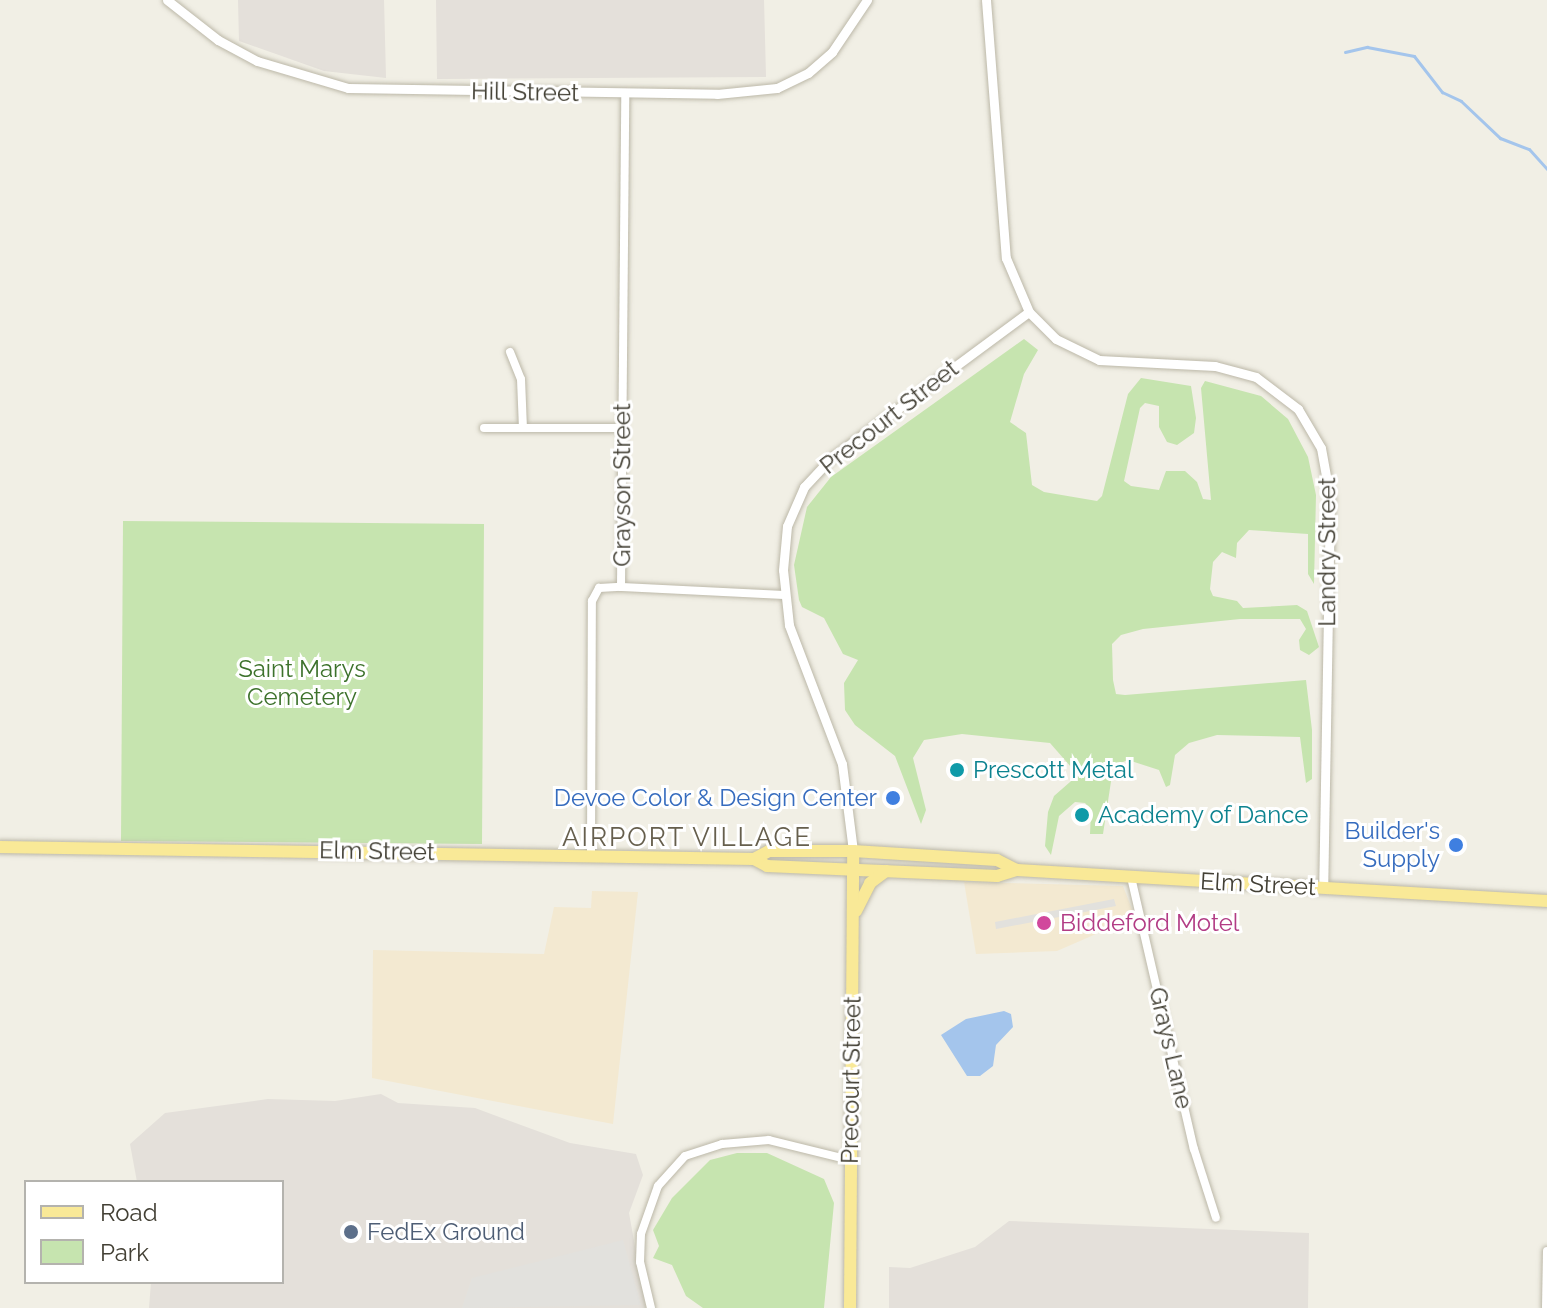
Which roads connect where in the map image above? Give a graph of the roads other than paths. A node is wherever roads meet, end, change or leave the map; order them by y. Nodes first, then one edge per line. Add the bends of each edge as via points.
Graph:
1 (167, 0) edge
2 (867, 0) edge
3 (986, 0) edge
4 (625, 93) junction
5 (1029, 312) junction
6 (510, 352) dead end
7 (484, 428) dead end
8 (523, 428) junction
9 (622, 428) junction
10 (621, 587) junction
11 (785, 595) junction
12 (0, 847) edge
13 (853, 851) junction
14 (591, 855) junction
15 (754, 859) junction
16 (853, 868) junction
17 (1017, 870) junction
18 (886, 871) junction
19 (1131, 877) junction
20 (1323, 887) junction
21 (1547, 901) edge
22 (853, 917) junction
23 (850, 1160) junction
24 (1216, 1218) dead end
25 (1547, 1251) edge
26 (651, 1308) edge
27 (850, 1308) edge
28 (1546, 1308) edge

1 - 4 street, Hill Street via 237,51 330,85 390,91
2 - 4 street, Hill Street via 826,59 783,86 747,92
3 - 5 street, Landry Street via 1006,258
4 - 9 street, Grayson Street
5 - 11 street, Precourt Street via 811,478 785,534
5 - 20 street, Landry Street via 1056,339 1099,360 1215,366 1256,377 1290,401 1315,434 1330,498
6 - 8 street via 521,379
7 - 8 street
8 - 9 street
9 - 10 street, Grayson Street
10 - 11 street
10 - 14 street, Grayson Street via 599,588 592,601
11 - 13 street, Precourt Street via 795,650 842,764
12 - 14 main road, Elm Street
13 - 15 main road, Elm Street via 769,851
13 - 16 main road, Precourt Street
13 - 17 main road, Elm Street via 997,860
14 - 15 main road, Elm Street
15 - 16 main road, Elm Street via 767,866
16 - 18 main road, Elm Street
16 - 22 main road, Precourt Street
17 - 18 main road, Elm Street via 997,876
17 - 19 main road, Elm Street
18 - 22 main road via 866,889
19 - 20 main road, Elm Street
19 - 24 street, Grays Lane via 1194,1149
20 - 21 main road, Elm Street
22 - 23 main road, Precourt Street
23 - 26 street via 786,1142 748,1141 695,1151 673,1165 658,1186 640,1244
23 - 27 main road, Precourt Street
25 - 28 street

